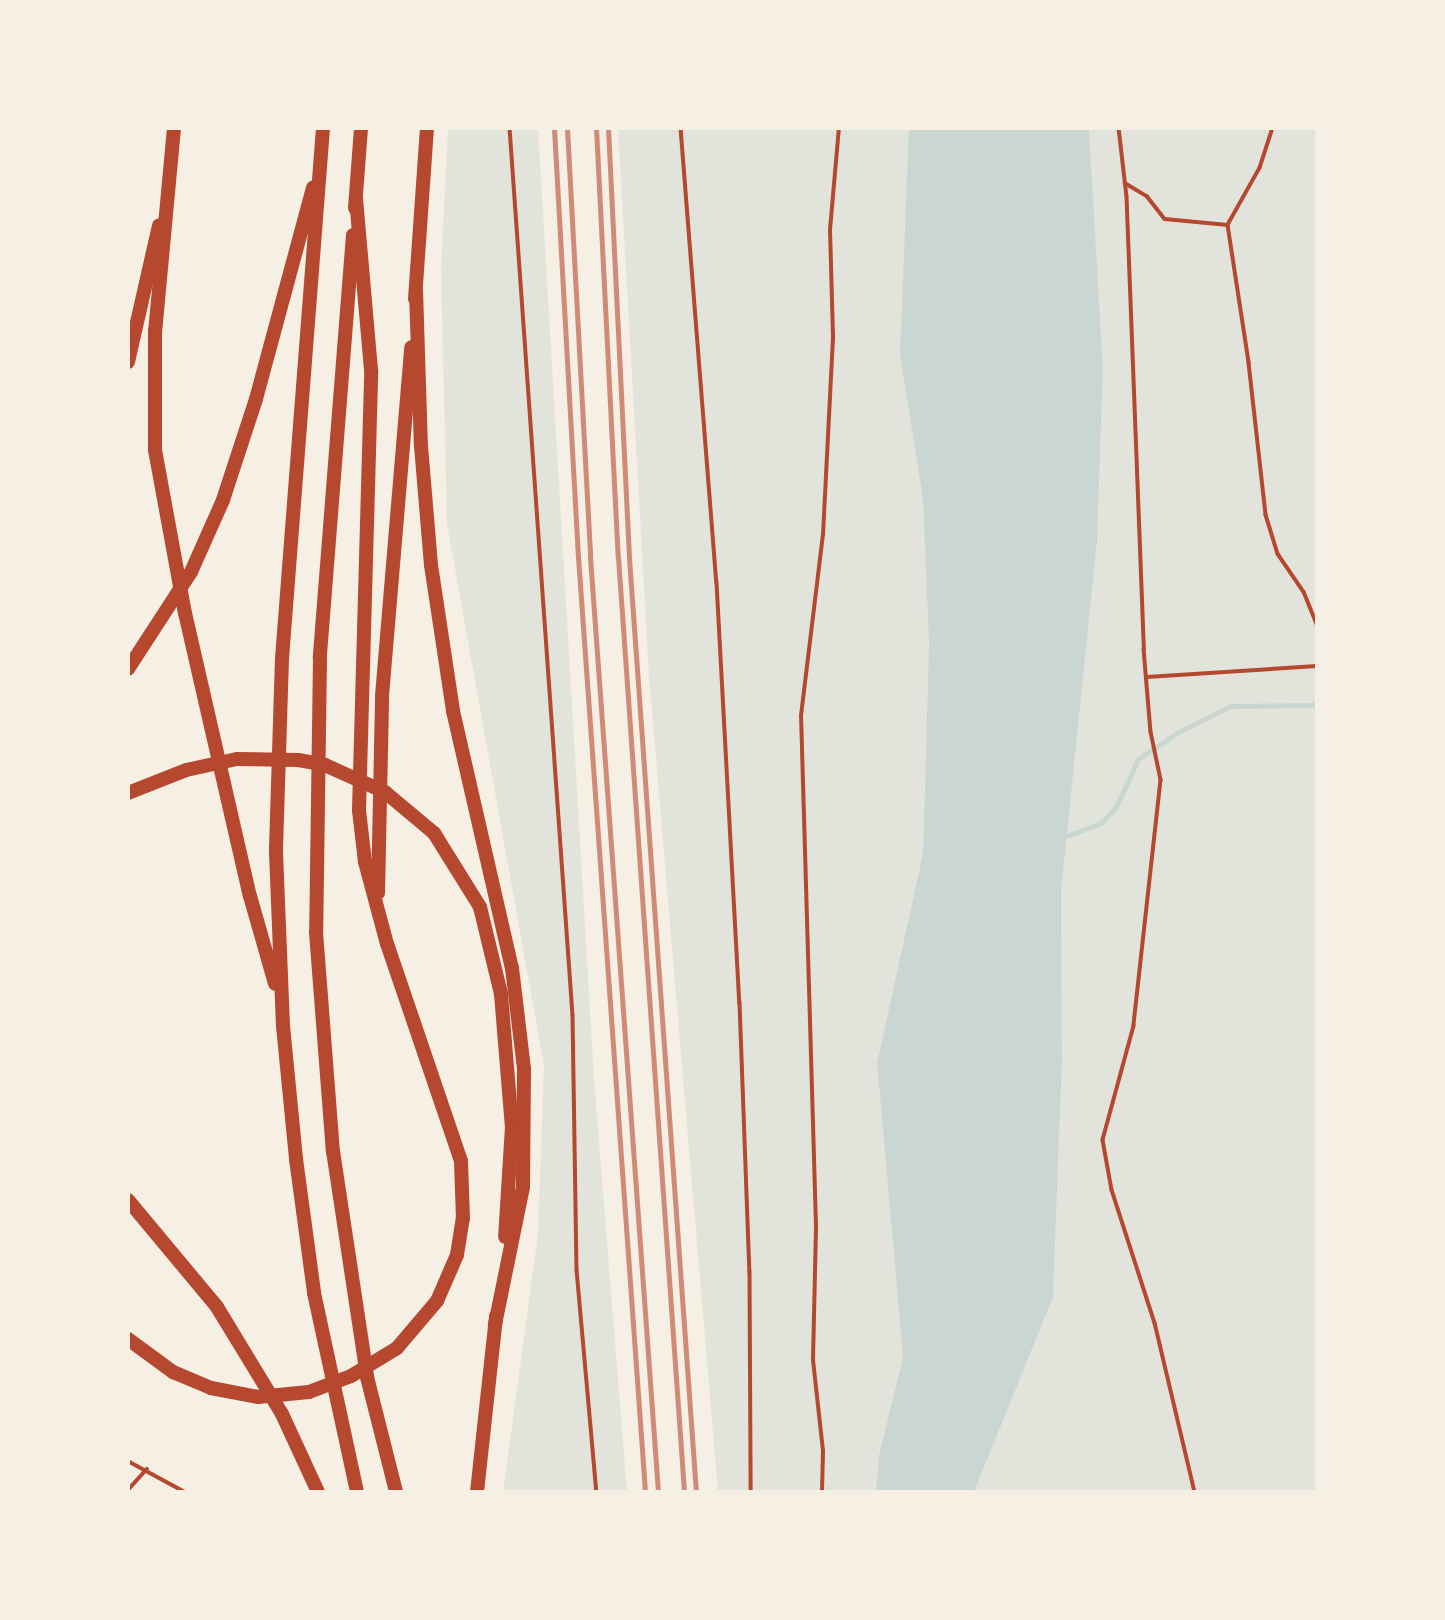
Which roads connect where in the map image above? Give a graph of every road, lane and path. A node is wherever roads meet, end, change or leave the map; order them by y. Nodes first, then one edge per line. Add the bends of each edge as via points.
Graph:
1 (174, 128) edge
2 (323, 128) edge
3 (361, 128) edge
4 (427, 128) edge
5 (510, 128) edge
6 (681, 128) edge
7 (839, 128) edge
8 (1119, 128) edge
9 (1273, 128) edge
10 (322, 156) junction
11 (1125, 183) junction
12 (167, 193) junction
13 (356, 199) junction
14 (1228, 225) junction
15 (416, 290) junction
16 (128, 362) edge
17 (1317, 625) edge
18 (1317, 666) edge
19 (128, 669) edge
20 (1147, 677) junction
21 (128, 793) edge
22 (378, 901) junction
23 (283, 1009) junction
24 (128, 1200) edge
25 (495, 1325) junction
26 (128, 1339) edge
27 (128, 1461) edge
28 (147, 1469) junction
29 (128, 1490) edge
30 (185, 1492) edge
31 (318, 1492) edge
32 (357, 1492) edge
33 (396, 1492) edge
34 (477, 1492) edge
35 (597, 1492) edge
36 (751, 1492) edge
37 (822, 1492) edge
38 (1195, 1492) edge

1 - 12 highway
2 - 10 highway
3 - 13 highway
4 - 15 highway
5 - 35 path via 573,1015 577,1270
6 - 36 path via 716,583 740,989 750,1272
7 - 37 path via 830,230 833,337 822,535 801,716 816,1226 813,1360 823,1451
8 - 11 path
9 - 14 path via 1260,168
10 - 19 highway via 242,443 191,572
10 - 23 highway via 282,657 276,852
11 - 14 path via 1147,196 1165,219
11 - 20 path
12 - 16 highway
12 - 23 highway via 153,359 153,424 162,505 250,895
13 - 22 highway via 371,370 359,810 365,862
13 - 33 highway via 320,658 313,850 335,1164 368,1377
14 - 17 path via 1266,515 1278,554 1304,592
15 - 22 highway via 382,696
15 - 25 highway via 421,446 431,565 453,711 512,968 524,1069 523,1187
18 - 20 path
20 - 38 path via 1161,780 1134,1026 1103,1140 1112,1191 1162,1348
21 - 25 highway via 186,770 268,757 311,763 385,792 435,833 480,906 506,1026 512,1139
22 - 26 highway via 387,944 461,1161 463,1219 448,1278 413,1332 378,1362 309,1392 258,1397 211,1388 173,1372
23 - 32 highway via 314,1293
24 - 31 highway via 217,1307 282,1415
25 - 34 highway
27 - 28 path
28 - 29 path
28 - 30 path

